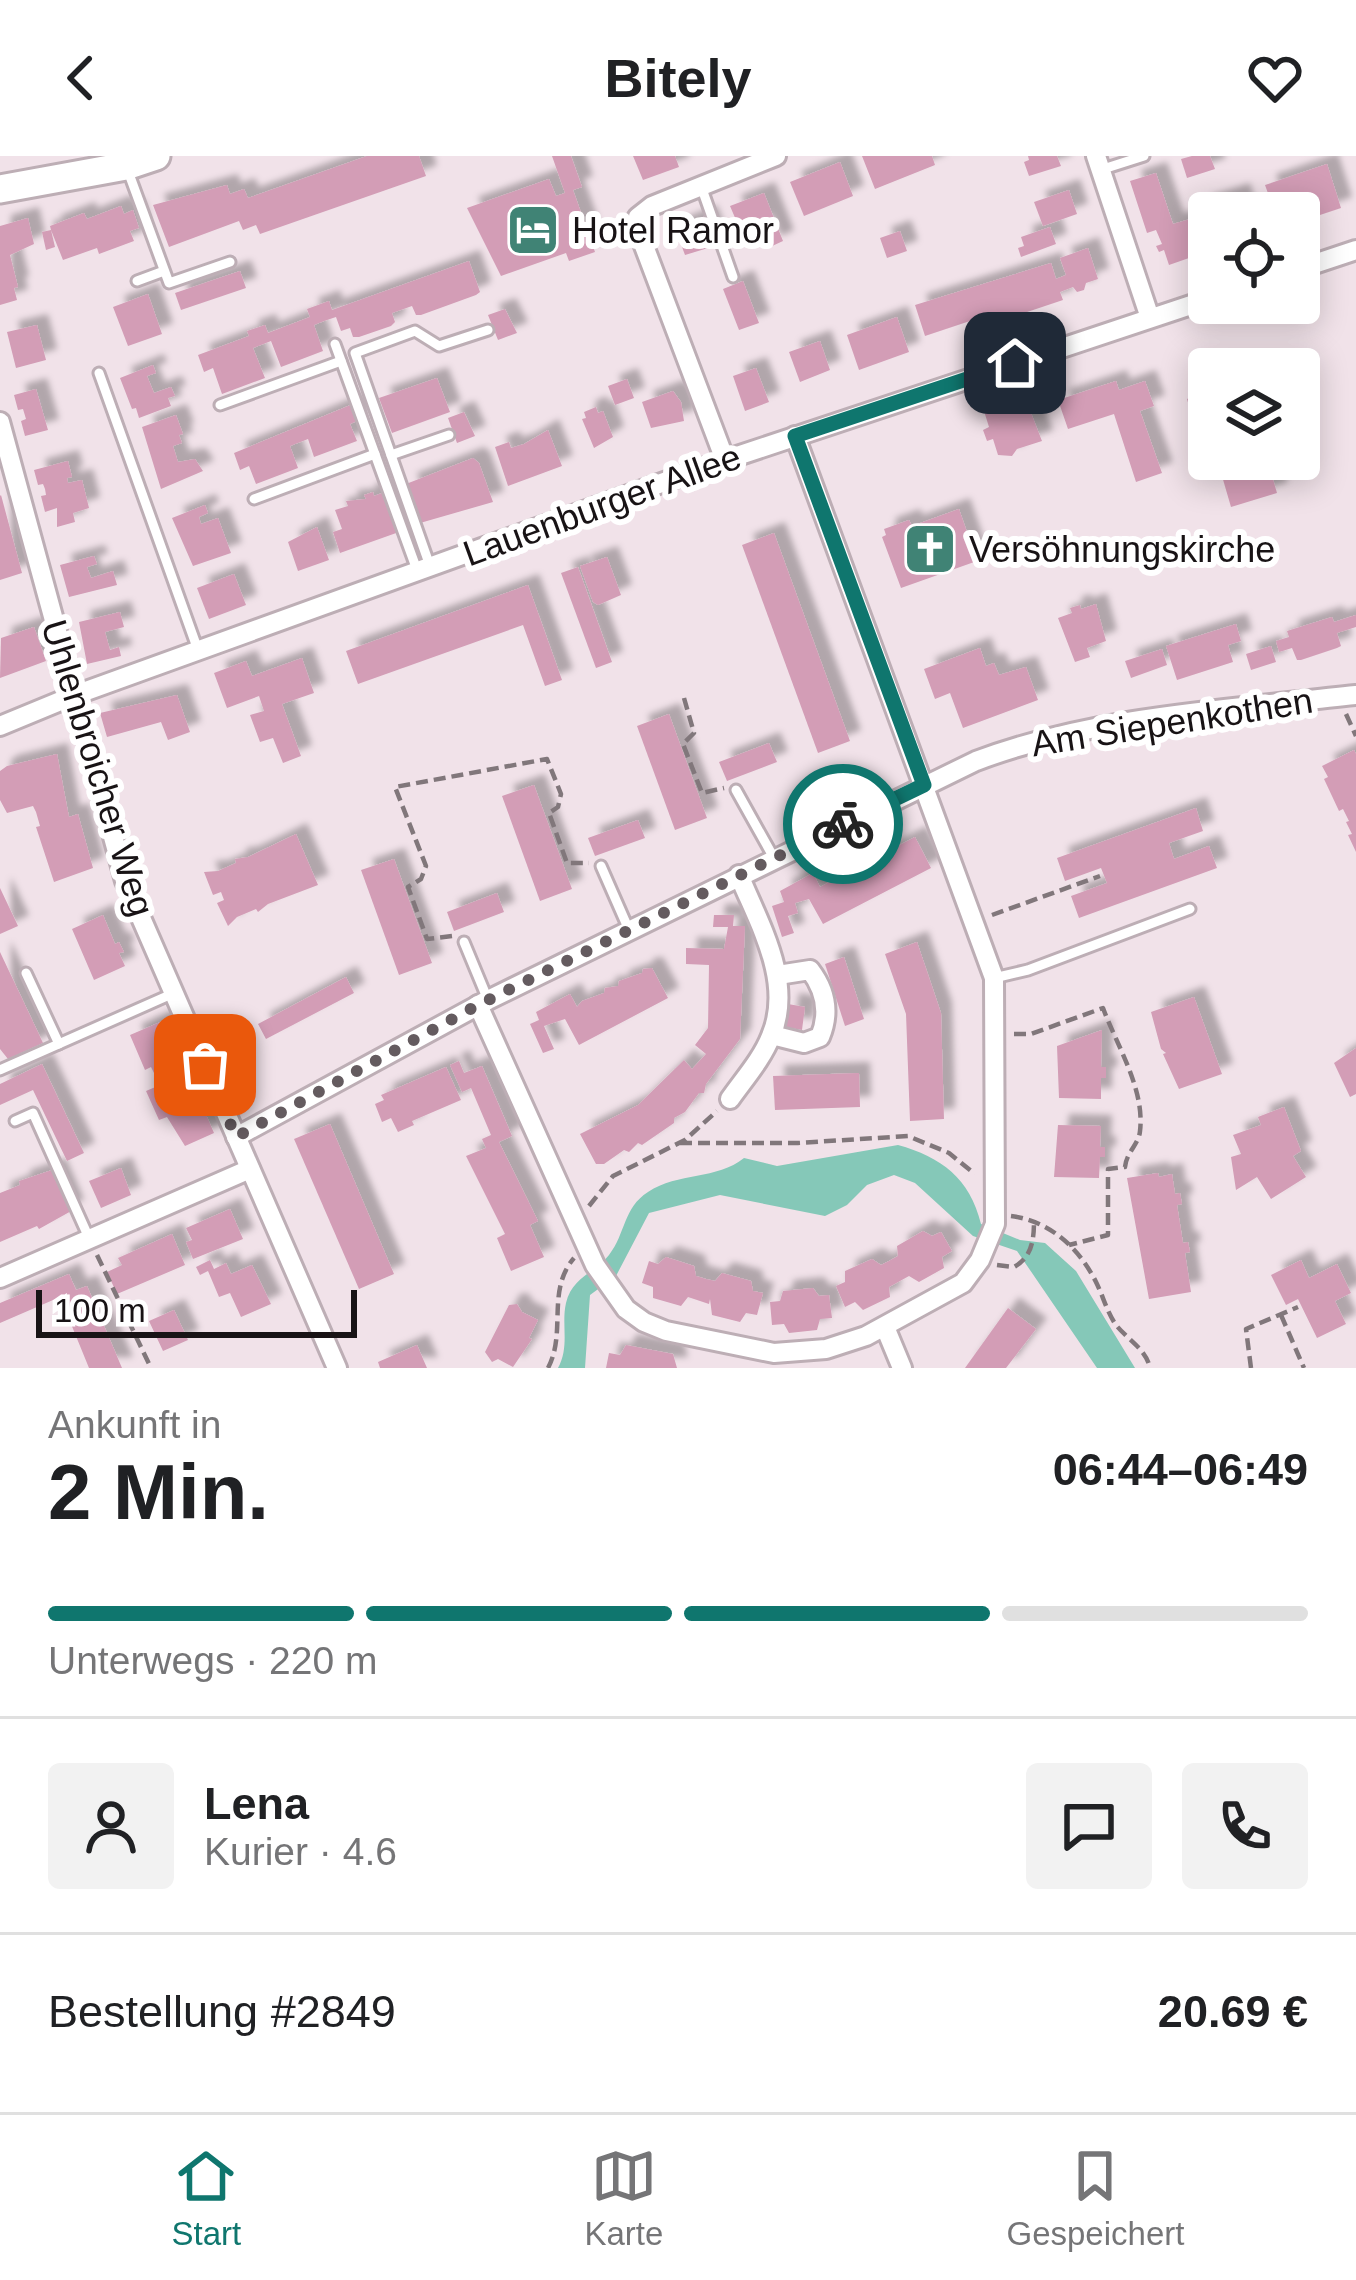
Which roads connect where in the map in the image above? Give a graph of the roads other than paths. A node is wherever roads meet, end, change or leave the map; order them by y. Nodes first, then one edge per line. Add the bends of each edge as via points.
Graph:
1 (156, 156) edge
2 (776, 156) edge
3 (1144, 156) edge
4 (1098, 163) edge
5 (126, 166) junction
6 (701, 186) junction
7 (0, 189) edge
8 (1356, 250) edge
9 (1320, 261) edge
10 (230, 262) dead end
11 (164, 271) junction
12 (733, 277) dead end
13 (137, 281) dead end
14 (1188, 305) edge
15 (1150, 318) junction
16 (488, 330) dead end
17 (335, 344) dead end
18 (341, 361) junction
19 (99, 373) dead end
20 (220, 406) dead end
21 (0, 423) edge
22 (448, 435) dead end
23 (795, 436) junction
24 (375, 454) junction
25 (391, 455) junction
26 (725, 460) junction
27 (254, 499) dead end
28 (424, 568) junction
29 (198, 650) junction
30 (75, 694) junction
31 (1356, 694) edge
32 (0, 726) edge
33 (924, 785) junction
34 (736, 790) road end
35 (773, 858) junction
36 (601, 866) road end
37 (739, 875) junction
38 (1190, 909) dead end
39 (629, 930) junction
40 (464, 942) road end
41 (26, 973) dead end
42 (778, 975) junction
43 (994, 978) junction
44 (173, 993) junction
45 (483, 1003) junction
46 (772, 1036) junction
47 (59, 1044) junction
48 (0, 1070) edge
49 (730, 1099) road end
50 (15, 1121) dead end
51 (236, 1137) junction
52 (250, 1169) junction
53 (89, 1239) junction
54 (0, 1278) edge
55 (885, 1327) junction
56 (337, 1368) edge
57 (902, 1368) edge

1 - 5 main road
2 - 6 street
3 - 4 lane
4 - 15 street
5 - 7 main road
5 - 11 lane
6 - 12 lane
6 - 26 street via 638,218
8 - 9 street
10 - 11 lane via 169,283
11 - 13 lane
14 - 15 street, Lauenburger Allee
15 - 23 street, Lauenburger Allee
16 - 25 lane via 440,346 415,331 355,353
17 - 18 lane
18 - 20 lane
18 - 24 lane
19 - 29 lane
21 - 30 street, Uhlenbroicher Weg
22 - 25 lane
23 - 26 street, Lauenburger Allee
23 - 33 street
24 - 27 lane
24 - 28 lane
25 - 28 lane
26 - 28 street, Lauenburger Allee
28 - 29 street, Lauenburger Allee
29 - 30 street, Lauenburger Allee
30 - 32 street, Lauenburger Allee
30 - 44 street, Uhlenbroicher Weg via 125,881
31 - 33 street, Am Siepenkothen via 1018,746
33 - 35 street, Am Siepenkothen
33 - 43 street
34 - 35 lane
35 - 37 street, Am Siepenkothen
36 - 39 lane
37 - 39 street, Am Siepenkothen
37 - 42 street
38 - 43 lane
39 - 45 street, Am Siepenkothen
40 - 45 lane
41 - 47 lane
42 - 46 street
42 - 46 street via 809,970 827,1021 820,1037 804,1043
43 - 55 street via 995,1220 986,1250 963,1282
44 - 47 lane
44 - 51 street, Uhlenbroicher Weg
45 - 51 street, Am Siepenkothen
45 - 55 street via 587,1246 626,1309 666,1331 774,1353 826,1349
46 - 49 street
47 - 48 lane
50 - 53 lane via 33,1113
51 - 52 street, Uhlenbroicher Weg
52 - 53 street
52 - 56 street, Uhlenbroicher Weg
53 - 54 street
55 - 57 street

